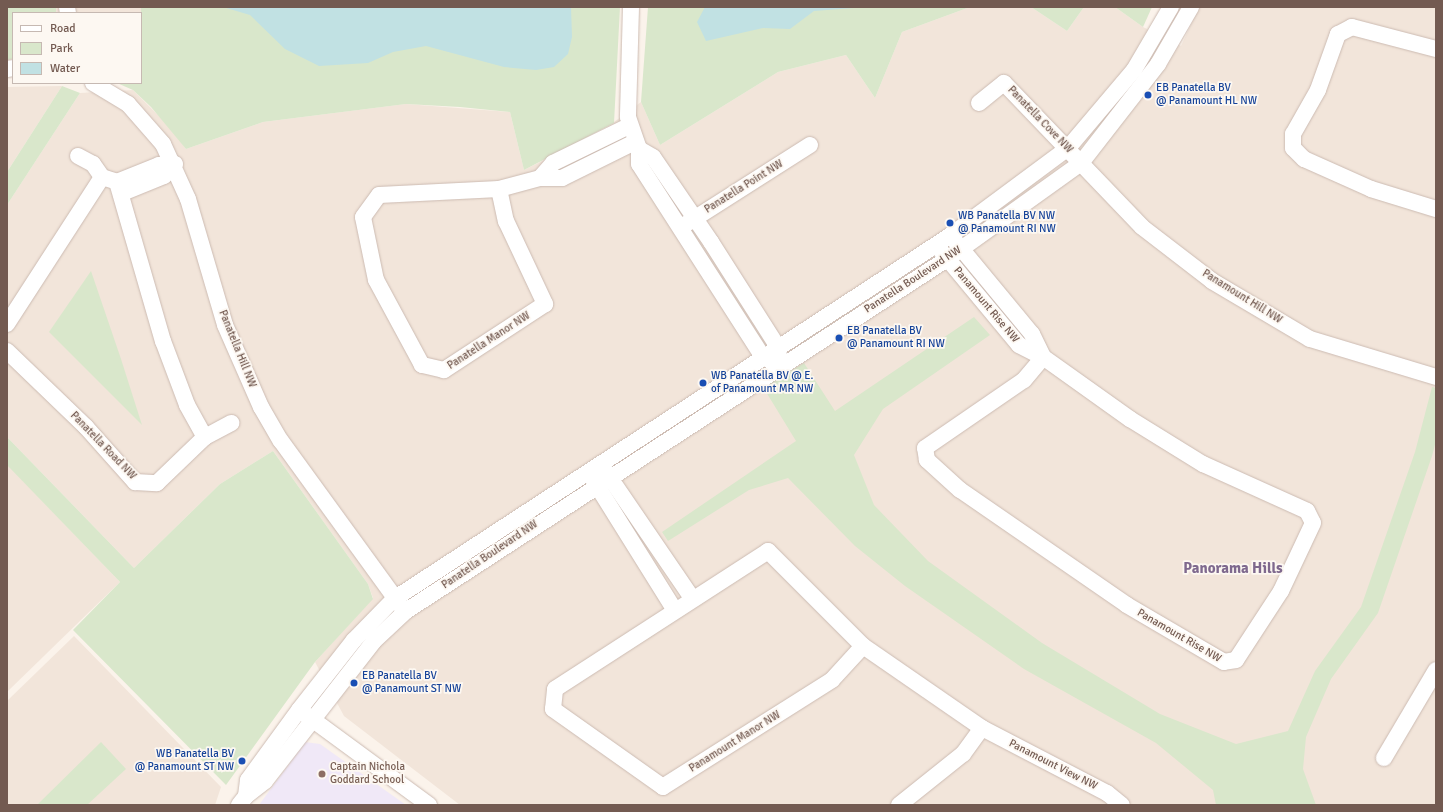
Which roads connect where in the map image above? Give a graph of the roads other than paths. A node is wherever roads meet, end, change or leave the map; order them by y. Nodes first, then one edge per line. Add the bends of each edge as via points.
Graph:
1 (631, 7) edge
2 (1171, 7) edge
3 (1191, 7) edge
4 (1436, 49) edge
5 (95, 84) edge
6 (979, 103) dead end
7 (629, 126) junction
8 (810, 145) dead end
9 (637, 146) junction
10 (1068, 148) junction
11 (78, 156) dead end
12 (1082, 162) junction
13 (175, 164) junction
14 (102, 177) junction
15 (540, 178) junction
16 (119, 188) junction
17 (499, 189) junction
18 (1436, 209) edge
19 (695, 218) junction
20 (679, 228) junction
21 (951, 236) junction
22 (936, 245) junction
23 (962, 249) junction
24 (947, 259) junction
25 (7, 324) edge
26 (778, 347) junction
27 (7, 351) edge
28 (763, 357) junction
29 (1043, 357) junction
30 (780, 365) junction
31 (1435, 374) edge
32 (232, 423) dead end
33 (205, 437) junction
34 (599, 475) junction
35 (692, 598) junction
36 (394, 599) junction
37 (674, 609) junction
38 (406, 611) junction
39 (863, 646) junction
40 (1436, 670) edge
41 (299, 710) junction
42 (312, 719) junction
43 (982, 728) junction
44 (1384, 758) dead end
45 (242, 800) edge
46 (429, 805) edge
47 (899, 805) edge
48 (1122, 805) edge

1 - 7 street
2 - 10 street, Panatella Boulevard NW via 1134,70
3 - 12 street, Panatella Boulevard NW via 1158,64
4 - 18 street via 1352,27 1338,34 1318,90 1293,134 1293,148 1304,159 1371,189
5 - 13 street, Panatella Hill NW via 128,104 146,121
6 - 10 street, Panatella Cove NW via 1004,83
7 - 9 street
7 - 15 street via 554,163
8 - 19 street, Panatella Point NW
9 - 15 street, Panatella Manor NW via 562,178
9 - 19 street via 654,157
9 - 20 street via 639,164
10 - 12 street, Panatella Cove NW
10 - 21 street, Panatella Boulevard NW
11 - 14 street via 89,161
12 - 23 street, Panatella Boulevard NW
12 - 31 street, Panamount Hill NW via 1142,227 1212,281 1310,339
13 - 16 street via 164,176
13 - 36 street, Panatella Hill NW via 225,325 261,407 281,441
14 - 16 street
14 - 25 street
15 - 17 street, Panatella Manor NW
16 - 33 street via 163,341 187,405
17 - 17 street, Panatella Manor NW via 506,221 545,304 444,370 422,365 376,280 363,217 379,195
19 - 20 street, Panatella Point NW
19 - 26 street
20 - 28 street
21 - 22 street, Panatella Boulevard NW
21 - 23 street, Panamount Rise NW
22 - 24 street, Panamount Rise NW
22 - 26 street, Panatella Boulevard NW
23 - 24 street, Panatella Boulevard NW
23 - 29 street, Panamount Rise NW via 1032,334
24 - 29 street, Panamount Rise NW via 1020,346
24 - 30 street, Panatella Boulevard NW
26 - 28 street, Panatella Boulevard NW
26 - 30 street
27 - 33 street, Panatella Road NW via 86,427 135,482 157,483
28 - 30 street
28 - 34 street, Panatella Boulevard NW
29 - 29 street, Panamount Rise NW via 1024,380 925,448 927,460 960,490 1127,605 1224,662 1236,660 1281,592 1314,523 1307,511 1203,464 1130,419
30 - 34 street, Panatella Boulevard NW
32 - 33 street, Panatella Road NW
34 - 35 street
34 - 36 street, Panatella Boulevard NW
34 - 37 street
34 - 38 street, Panatella Boulevard NW
35 - 37 street, Panamount Manor NW
35 - 39 street, Panamount Manor NW via 768,551
36 - 38 street, Panatella Hill NW
36 - 41 street, Panatella Boulevard NW via 354,640
37 - 39 street, Panamount Manor NW via 555,689 553,709 663,787 832,680
38 - 42 street, Panatella Boulevard NW via 374,642
39 - 43 street, Panamount View NW
40 - 44 street
41 - 42 street
41 - 45 street, Panatella Boulevard NW via 248,780
42 - 45 street, Panatella Boulevard NW via 265,781
42 - 46 street
43 - 47 street via 963,754
43 - 48 street, Panamount View NW via 1107,793

